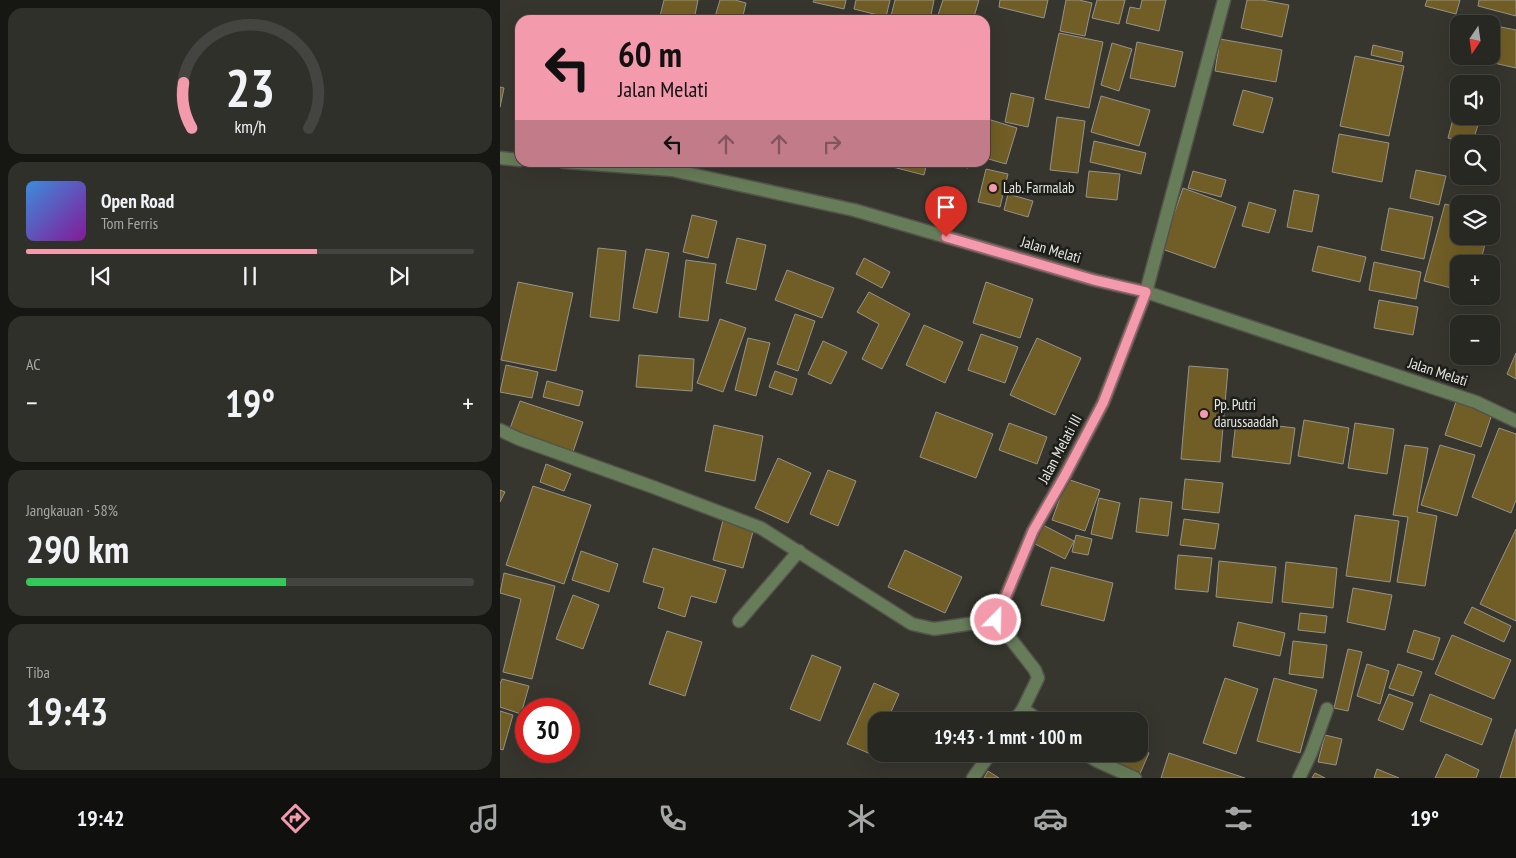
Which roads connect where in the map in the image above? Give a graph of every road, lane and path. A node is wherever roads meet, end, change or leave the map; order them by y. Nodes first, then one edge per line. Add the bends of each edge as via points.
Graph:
1 (1224, 0) edge
2 (500, 158) edge
3 (515, 160) edge
4 (632, 167) edge
5 (1146, 292) junction
6 (1516, 421) edge
7 (500, 430) edge
8 (799, 551) junction
9 (739, 620) dead end
10 (996, 620) junction
11 (1023, 709) junction
12 (1327, 709) dead end
13 (1021, 712) edge
14 (1027, 712) edge
15 (984, 762) edge
16 (1099, 762) edge
17 (973, 778) edge
18 (1135, 778) edge
19 (1299, 778) edge

1 - 5 street, Jalan Melati III
2 - 3 street
4 - 5 street, Jalan Melati via 672,170 854,210 1094,280
5 - 6 street, Jalan Melati via 1476,402
5 - 10 street, Jalan Melati III via 1103,403 1033,531
7 - 8 street via 761,528
8 - 9 street
8 - 10 street via 912,624 934,629
10 - 11 street via 1038,678
11 - 13 street
11 - 14 street
12 - 19 street
15 - 17 street
16 - 18 street

